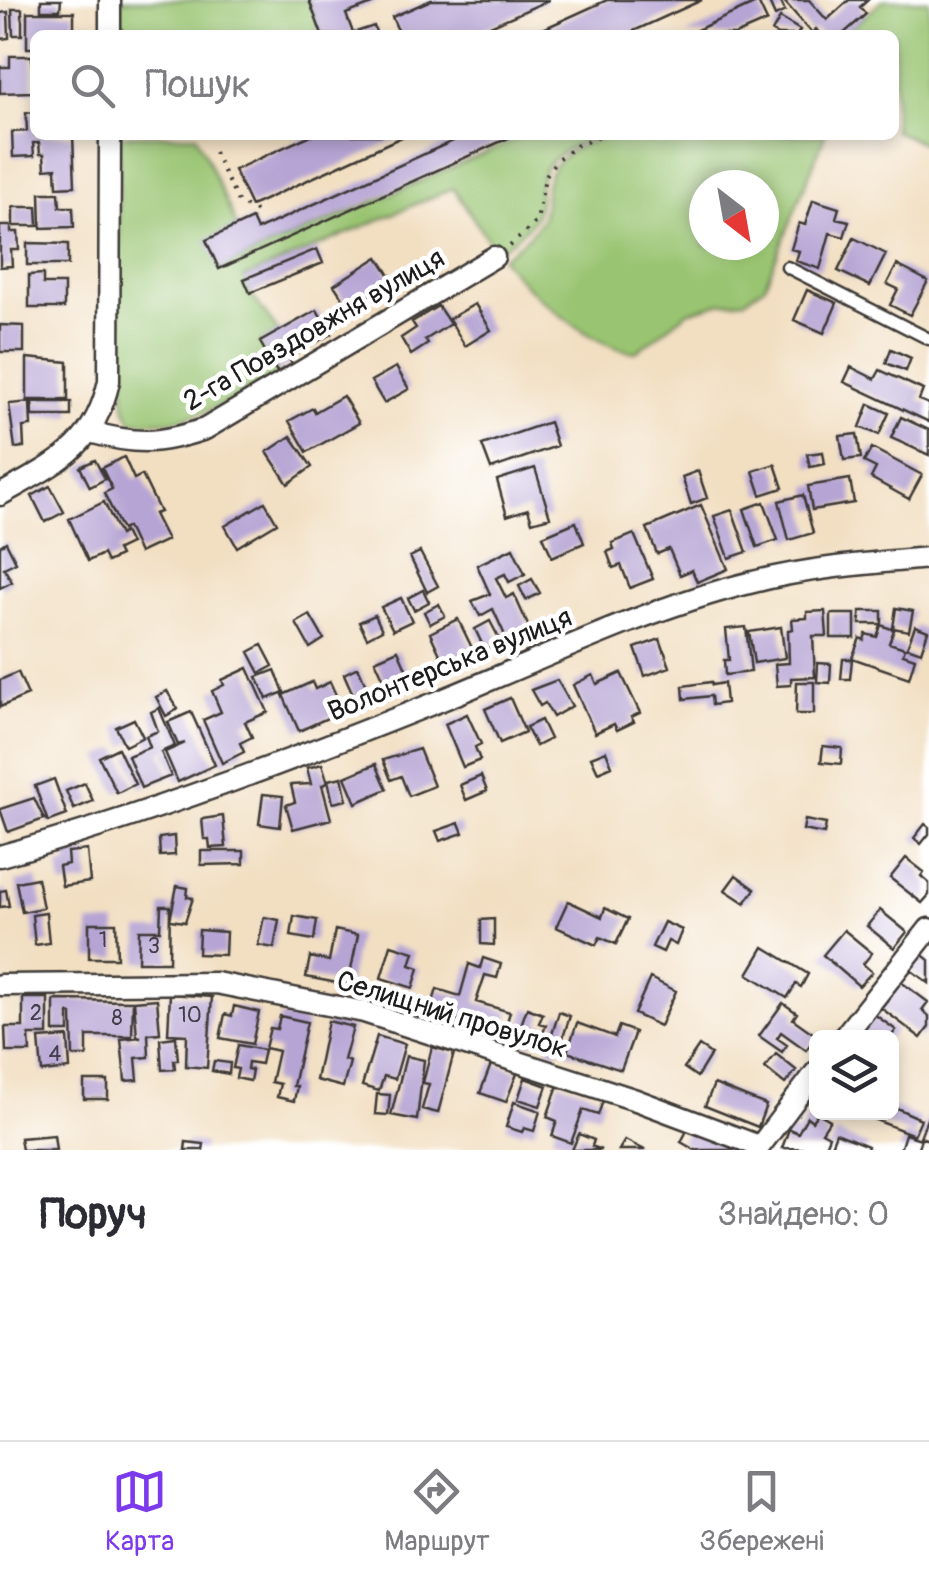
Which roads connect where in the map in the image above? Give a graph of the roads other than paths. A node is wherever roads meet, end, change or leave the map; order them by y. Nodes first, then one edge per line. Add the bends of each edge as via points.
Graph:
1 (110, 0) edge
2 (110, 30) edge
3 (110, 140) edge
4 (494, 257) road end
5 (787, 267) dead end
6 (929, 339) edge
7 (90, 432) junction
8 (0, 495) edge
9 (929, 558) edge
10 (0, 856) edge
11 (929, 929) edge
12 (0, 984) edge
13 (849, 1030) edge
14 (809, 1081) edge
15 (758, 1148) edge

1 - 2 street
3 - 7 street via 109,381
4 - 7 street, 2-га Повздовжня вулиця via 205,429 144,443
5 - 6 lane
7 - 8 street via 54,464
9 - 10 street, Волонтерська вулиця via 750,582 616,627 195,794
11 - 13 street
12 - 15 street, Селищний провулок via 216,983 364,1012 636,1100
14 - 15 street

